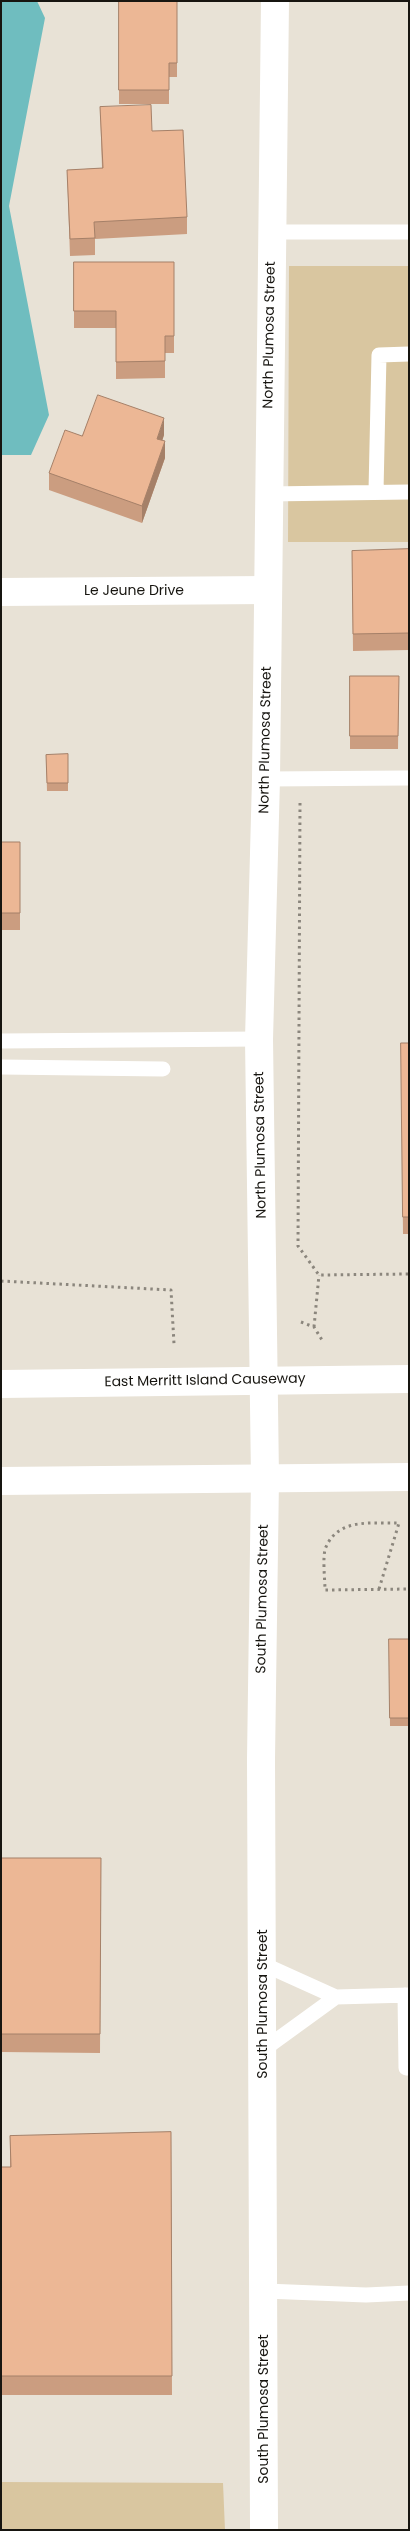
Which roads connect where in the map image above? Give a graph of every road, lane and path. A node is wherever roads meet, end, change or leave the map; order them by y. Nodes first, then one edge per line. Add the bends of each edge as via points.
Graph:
1 (275, 1) edge
2 (272, 232) junction
3 (409, 232) edge
4 (409, 354) edge
5 (376, 491) junction
6 (409, 492) edge
7 (268, 494) junction
8 (267, 590) junction
9 (1, 592) edge
10 (409, 778) edge
11 (266, 779) junction
12 (301, 779) junction
13 (259, 1039) junction
14 (1, 1041) edge
15 (1, 1067) edge
16 (163, 1069) dead end
17 (409, 1274) edge
18 (319, 1275) junction
19 (1, 1281) edge
20 (301, 1322) dead end
21 (314, 1327) junction
22 (322, 1340) dead end
23 (174, 1344) dead end
24 (264, 1379) junction
25 (409, 1379) edge
26 (1, 1384) edge
27 (409, 1477) edge
28 (265, 1478) junction
29 (1, 1481) edge
30 (378, 1589) junction
31 (409, 1589) edge
32 (263, 1964) junction
33 (407, 1995) edge
34 (336, 1997) junction
35 (263, 2050) junction
36 (409, 2068) edge
37 (265, 2291) junction
38 (409, 2293) edge
39 (264, 2530) edge

1 - 2 street, North Plumosa Street
2 - 3 lane
2 - 7 street, North Plumosa Street
4 - 5 lane via 378,355
5 - 6 lane
5 - 7 lane
7 - 8 street, North Plumosa Street
8 - 9 street, Le Jeune Drive
8 - 11 street, North Plumosa Street
10 - 12 lane
11 - 12 lane
11 - 13 street, North Plumosa Street
12 - 18 path via 298,1246
13 - 14 lane
13 - 24 street, North Plumosa Street
15 - 16 lane
17 - 18 path
18 - 21 path
19 - 23 path via 171,1290
20 - 21 path
21 - 22 path
24 - 25 street, East Merritt Island Causeway
24 - 26 street, East Merritt Island Causeway
24 - 28 street, North Plumosa Street
27 - 28 street
28 - 29 street
28 - 32 street, South Plumosa Street via 261,1759
30 - 30 path via 325,1590 325,1547 339,1530 350,1524 399,1523
30 - 31 path
32 - 34 lane
32 - 35 street, South Plumosa Street
33 - 34 lane
33 - 36 lane via 406,2068
34 - 35 lane
35 - 37 street, South Plumosa Street
37 - 38 lane via 366,2295
37 - 39 street, South Plumosa Street

